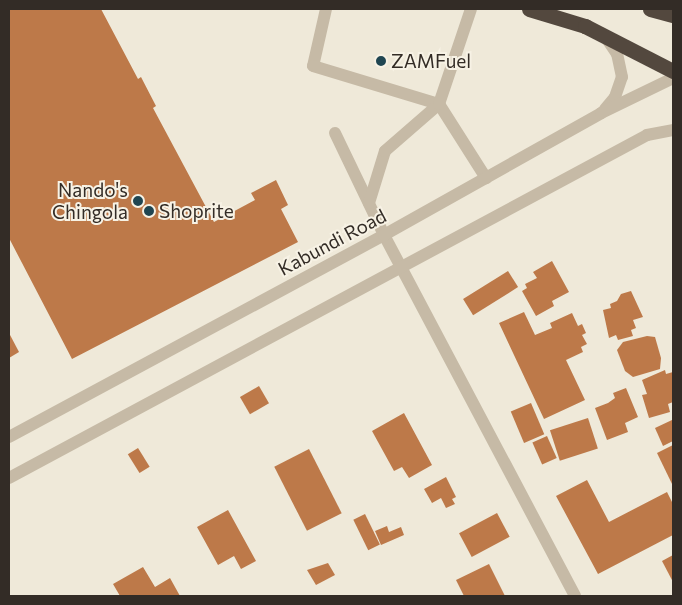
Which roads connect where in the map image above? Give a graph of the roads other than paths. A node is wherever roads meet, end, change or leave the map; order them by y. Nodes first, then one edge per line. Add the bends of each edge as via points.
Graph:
1 (326, 9) edge
2 (471, 9) edge
3 (528, 9) edge
4 (651, 9) edge
5 (673, 14) edge
6 (605, 36) junction
7 (673, 71) edge
8 (673, 78) edge
9 (439, 104) junction
10 (601, 112) junction
11 (673, 130) edge
12 (335, 133) dead end
13 (486, 178) junction
14 (369, 203) junction
15 (384, 235) junction
16 (402, 267) junction
17 (9, 437) edge
18 (9, 478) edge
19 (575, 596) edge

1 - 9 street via 313,66
2 - 9 street
3 - 6 highway via 586,26
4 - 5 highway
6 - 7 highway
6 - 10 street via 618,54 622,77 615,96
8 - 10 street, Kabundi Road
9 - 13 street
9 - 14 street via 385,151
10 - 13 street, Kabundi Road
11 - 16 street via 647,135
12 - 14 street
13 - 15 street, Kabundi Road
14 - 15 street
15 - 16 street
15 - 17 street, Kabundi Road
16 - 18 street
16 - 19 street

